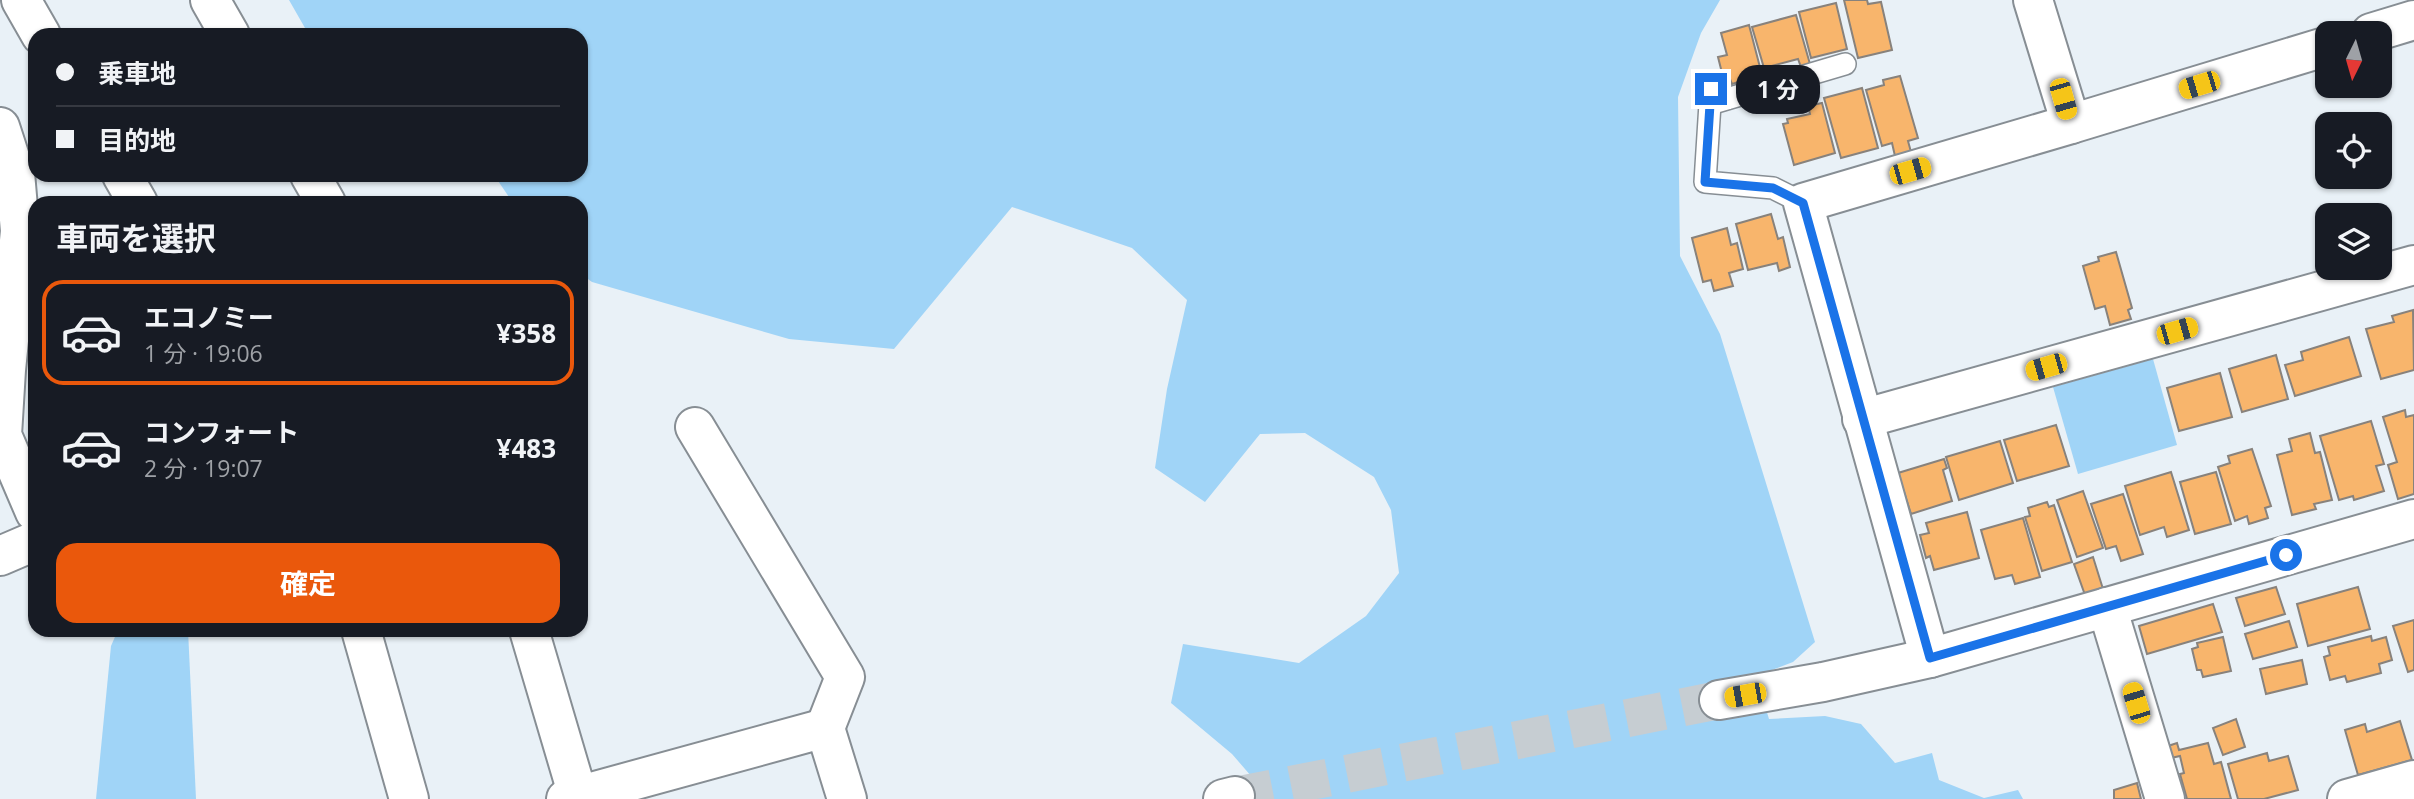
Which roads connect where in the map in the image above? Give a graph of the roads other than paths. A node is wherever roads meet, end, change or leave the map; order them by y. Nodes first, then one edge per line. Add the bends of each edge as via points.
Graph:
1 (21, 0) edge
2 (210, 0) edge
3 (2034, 0) edge
4 (2414, 20) edge
5 (2392, 27) edge
6 (37, 28) edge
7 (226, 28) edge
8 (2315, 50) edge
9 (1845, 64) dead end
10 (2071, 124) junction
11 (0, 127) edge
12 (1803, 203) junction
13 (2414, 265) edge
14 (1861, 419) junction
15 (695, 427) dead end
16 (28, 496) edge
17 (2414, 519) edge
18 (28, 544) edge
19 (0, 556) edge
20 (2107, 607) junction
21 (362, 637) edge
22 (531, 637) edge
23 (1930, 658) junction
24 (1719, 700) tunnel mouth
25 (825, 728) junction
26 (2414, 780) edge
27 (572, 797) edge
28 (409, 799) edge
29 (847, 799) edge
30 (2165, 799) edge
31 (2347, 799) edge

1 - 6 street
2 - 7 street
3 - 10 street
4 - 5 street
8 - 10 street
9 - 12 lane via 1711,97 1705,182 1773,188
10 - 12 street
11 - 16 street via 15,173 20,231 2,435
12 - 14 street
13 - 14 street
14 - 23 street
15 - 25 street via 845,677
17 - 20 street
18 - 19 street
20 - 23 street
20 - 30 street
21 - 28 street
22 - 27 street
23 - 24 street
25 - 27 street
25 - 29 street
26 - 31 street

